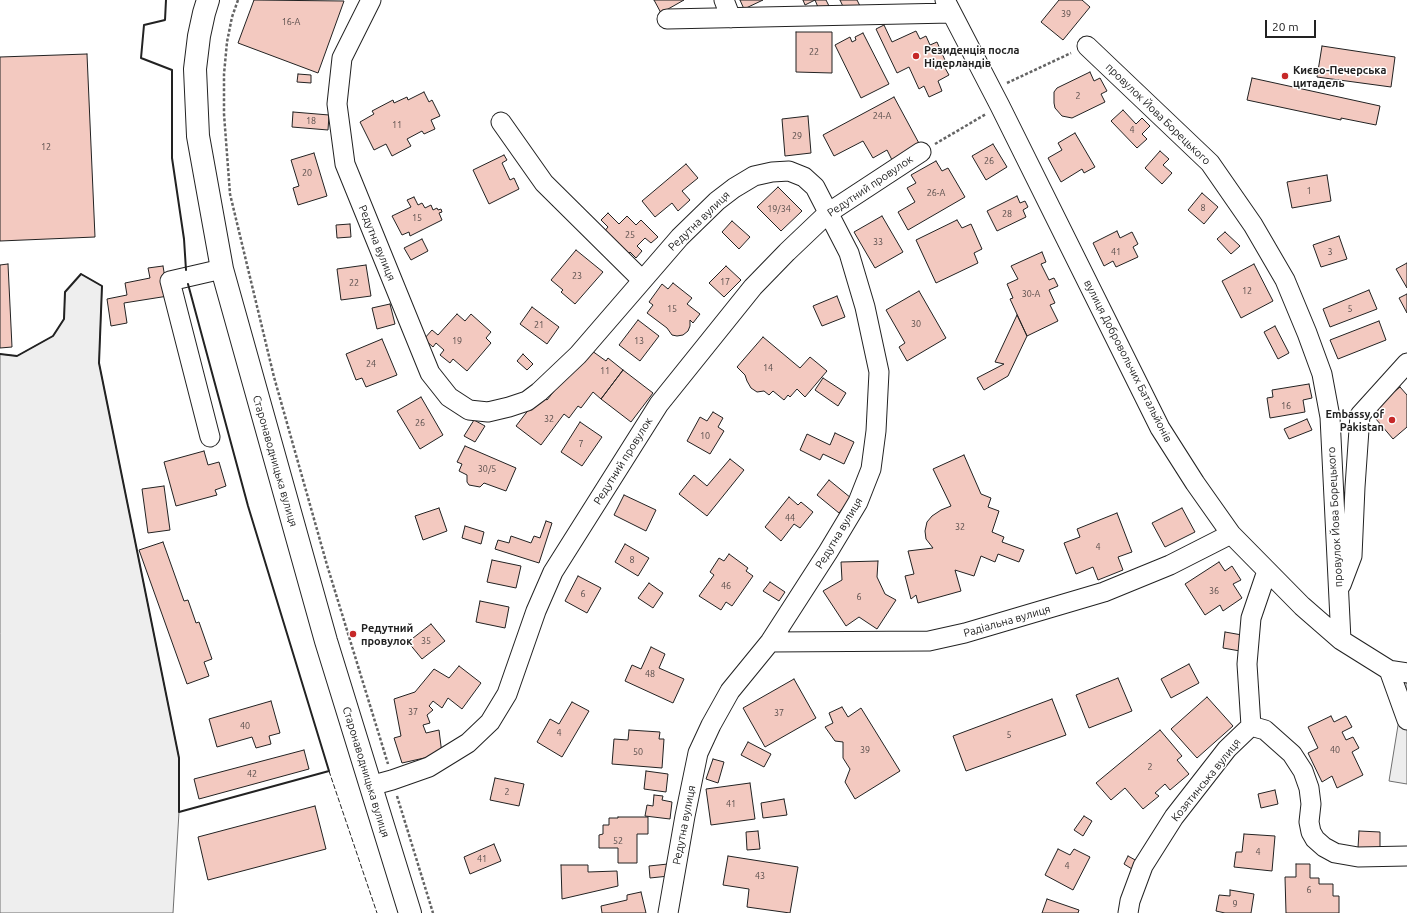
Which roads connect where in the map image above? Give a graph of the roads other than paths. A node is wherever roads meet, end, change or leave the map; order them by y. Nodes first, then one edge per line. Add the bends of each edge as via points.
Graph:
1 (208, 0) edge
2 (371, 0) edge
3 (724, 0) edge
4 (948, 7) edge
5 (731, 18) junction
6 (667, 19) dead end
7 (1087, 46) road end
8 (501, 122) dead end
9 (921, 152) road end
10 (828, 213) junction
11 (222, 269) junction
12 (642, 280) junction
13 (1407, 363) edge
14 (210, 437) dead end
15 (1231, 534) junction
16 (1267, 571) junction
17 (1339, 590) junction
18 (1341, 640) junction
19 (770, 642) junction
20 (1398, 671) edge
21 (1407, 720) edge
22 (1251, 726) junction
23 (370, 786) junction
24 (1407, 856) edge
25 (410, 913) edge
26 (668, 913) edge
27 (1128, 913) edge

1 - 11 main road, Старонаводницька вулиця via 199,36 195,69 198,136
2 - 12 street, Редутна вулиця via 342,58 337,104 345,164 430,373 449,397 469,410 488,412 526,401 540,392 578,355
3 - 5 street
4 - 5 street
4 - 15 street, вулиця Добровольчих Батальйонів via 1160,428
5 - 6 street
7 - 17 street, провулок Йова Борецького via 1210,163 1253,225 1285,280 1322,374 1330,417
8 - 12 street via 544,183
9 - 10 street, Редутний провулок
10 - 12 street, Редутна вулиця via 815,187 804,177 789,171 754,176 717,201
10 - 19 street, Редутна вулиця via 849,253 865,307 879,372 871,468 858,502
10 - 23 street, Редутний провулок via 754,288 659,404 553,572 536,611 507,694 490,722 468,743 429,767
11 - 14 street via 170,281
11 - 23 main road, Старонаводницька вулиця via 326,641
13 - 17 street via 1360,416 1352,556
15 - 16 street, вулиця Добровольчих Батальйонів
15 - 19 street, Радіальна вулиця via 1104,592 965,634 929,641
16 - 18 street, вулиця Добровольчих Батальйонів
16 - 22 street via 1251,618 1247,664
17 - 18 street, провулок Йова Борецького
18 - 20 street, вулиця Добровольчих Батальйонів
19 - 26 street, Редутна вулиця via 730,691 698,753
20 - 21 street
22 - 24 street via 1265,730 1292,754 1304,771 1311,804 1311,832 1324,847 1358,857
22 - 27 street, Козятинська вулиця via 1227,748 1174,817 1143,866
23 - 25 main road, Старонаводницька вулиця

